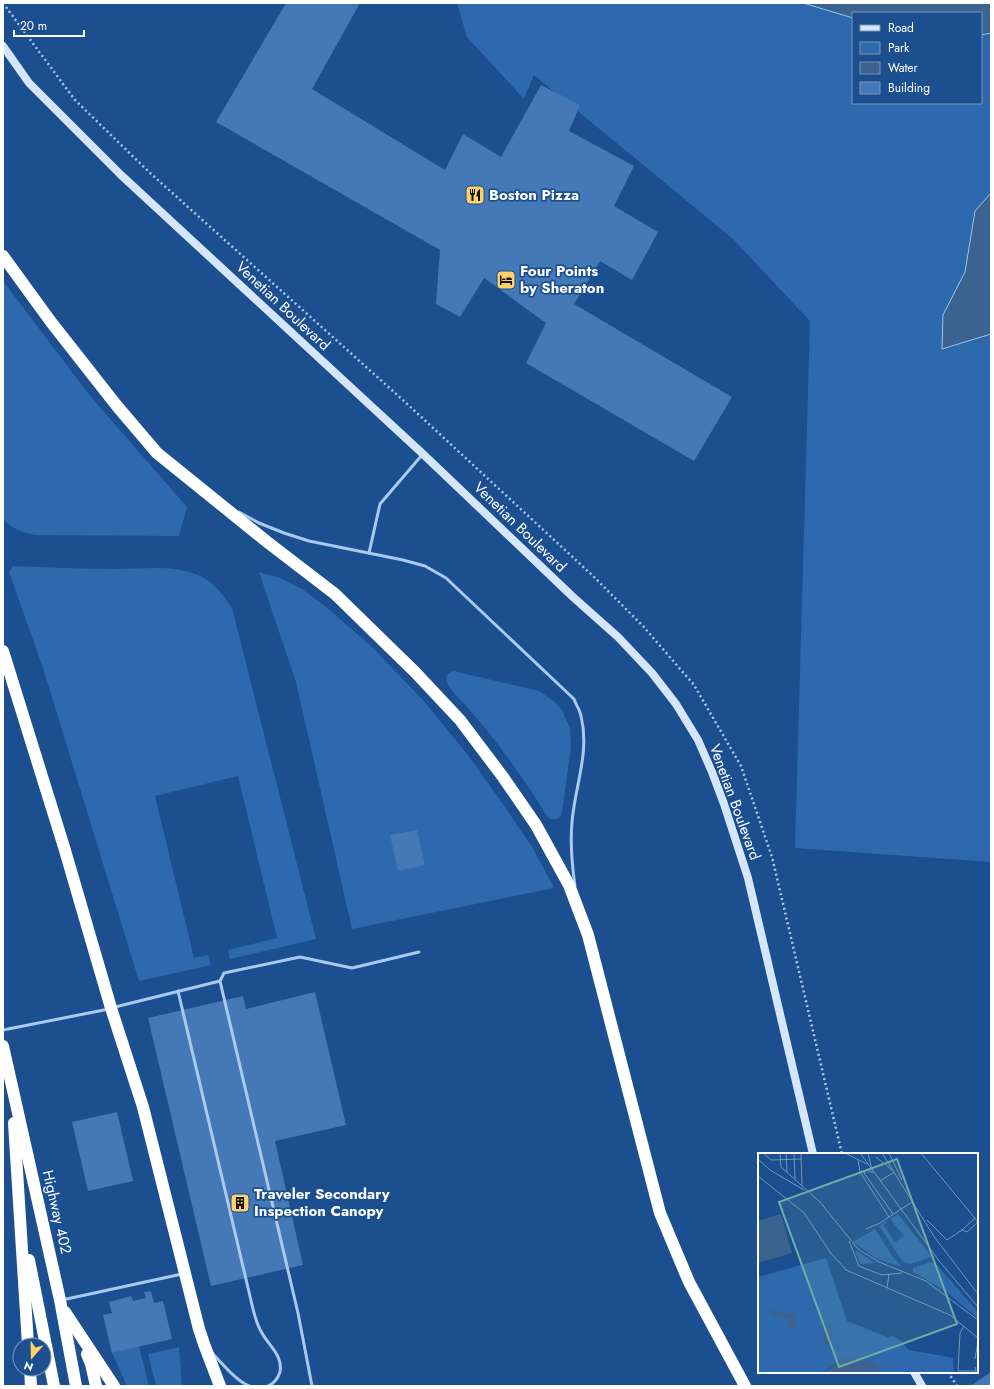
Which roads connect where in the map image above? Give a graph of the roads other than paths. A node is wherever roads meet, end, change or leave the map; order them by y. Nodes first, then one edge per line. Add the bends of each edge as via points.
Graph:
1 (3, 46) edge
2 (3, 256) edge
3 (423, 454) junction
4 (214, 498) junction
5 (369, 553) junction
6 (3, 651) edge
7 (578, 910) junction
8 (419, 952) dead end
9 (220, 981) junction
10 (178, 991) junction
11 (111, 1008) junction
12 (3, 1030) edge
13 (3, 1046) edge
14 (12, 1084) junction
15 (813, 1153) edge
16 (20, 1214) junction
17 (186, 1273) junction
18 (60, 1300) junction
19 (79, 1334) junction
20 (28, 1337) edge
21 (204, 1344) junction
22 (101, 1368) junction
23 (915, 1373) edge
24 (213, 1385) edge
25 (54, 1386) edge
26 (76, 1386) edge
27 (96, 1386) edge
28 (110, 1386) edge
29 (114, 1386) edge
30 (249, 1386) edge
31 (268, 1386) edge
32 (312, 1386) edge
33 (745, 1386) edge
34 (922, 1386) edge

1 - 3 street, Venetian Boulevard via 28,83 121,175
2 - 4 highway via 50,322 117,406 158,453
3 - 5 lane via 380,504
3 - 15 street, Venetian Boulevard via 618,637 652,673 676,704 698,740 724,804 748,878
4 - 5 lane via 259,523 284,533 309,541
4 - 7 highway via 266,542 335,594 460,720 536,825 569,885
5 - 7 lane via 425,566 446,578 574,699 581,714 584,732 584,755 572,821 572,858
6 - 11 highway
7 - 33 highway via 588,935 660,1213 689,1282
8 - 9 lane via 352,968 300,957 224,973
9 - 10 lane
9 - 32 lane via 298,1314
10 - 11 lane
10 - 31 lane via 252,1309 262,1334 281,1362 276,1381
11 - 12 lane
11 - 17 highway via 143,1107
13 - 14 highway, Highway 402
14 - 16 highway
14 - 18 highway, Highway 402
16 - 20 highway
16 - 25 highway
17 - 18 lane
17 - 21 highway
18 - 19 highway via 68,1319
18 - 26 highway, Highway 402
19 - 22 highway
19 - 27 highway via 91,1364
21 - 24 highway via 212,1366
21 - 30 lane via 237,1378
22 - 28 highway
22 - 29 highway
23 - 34 street

